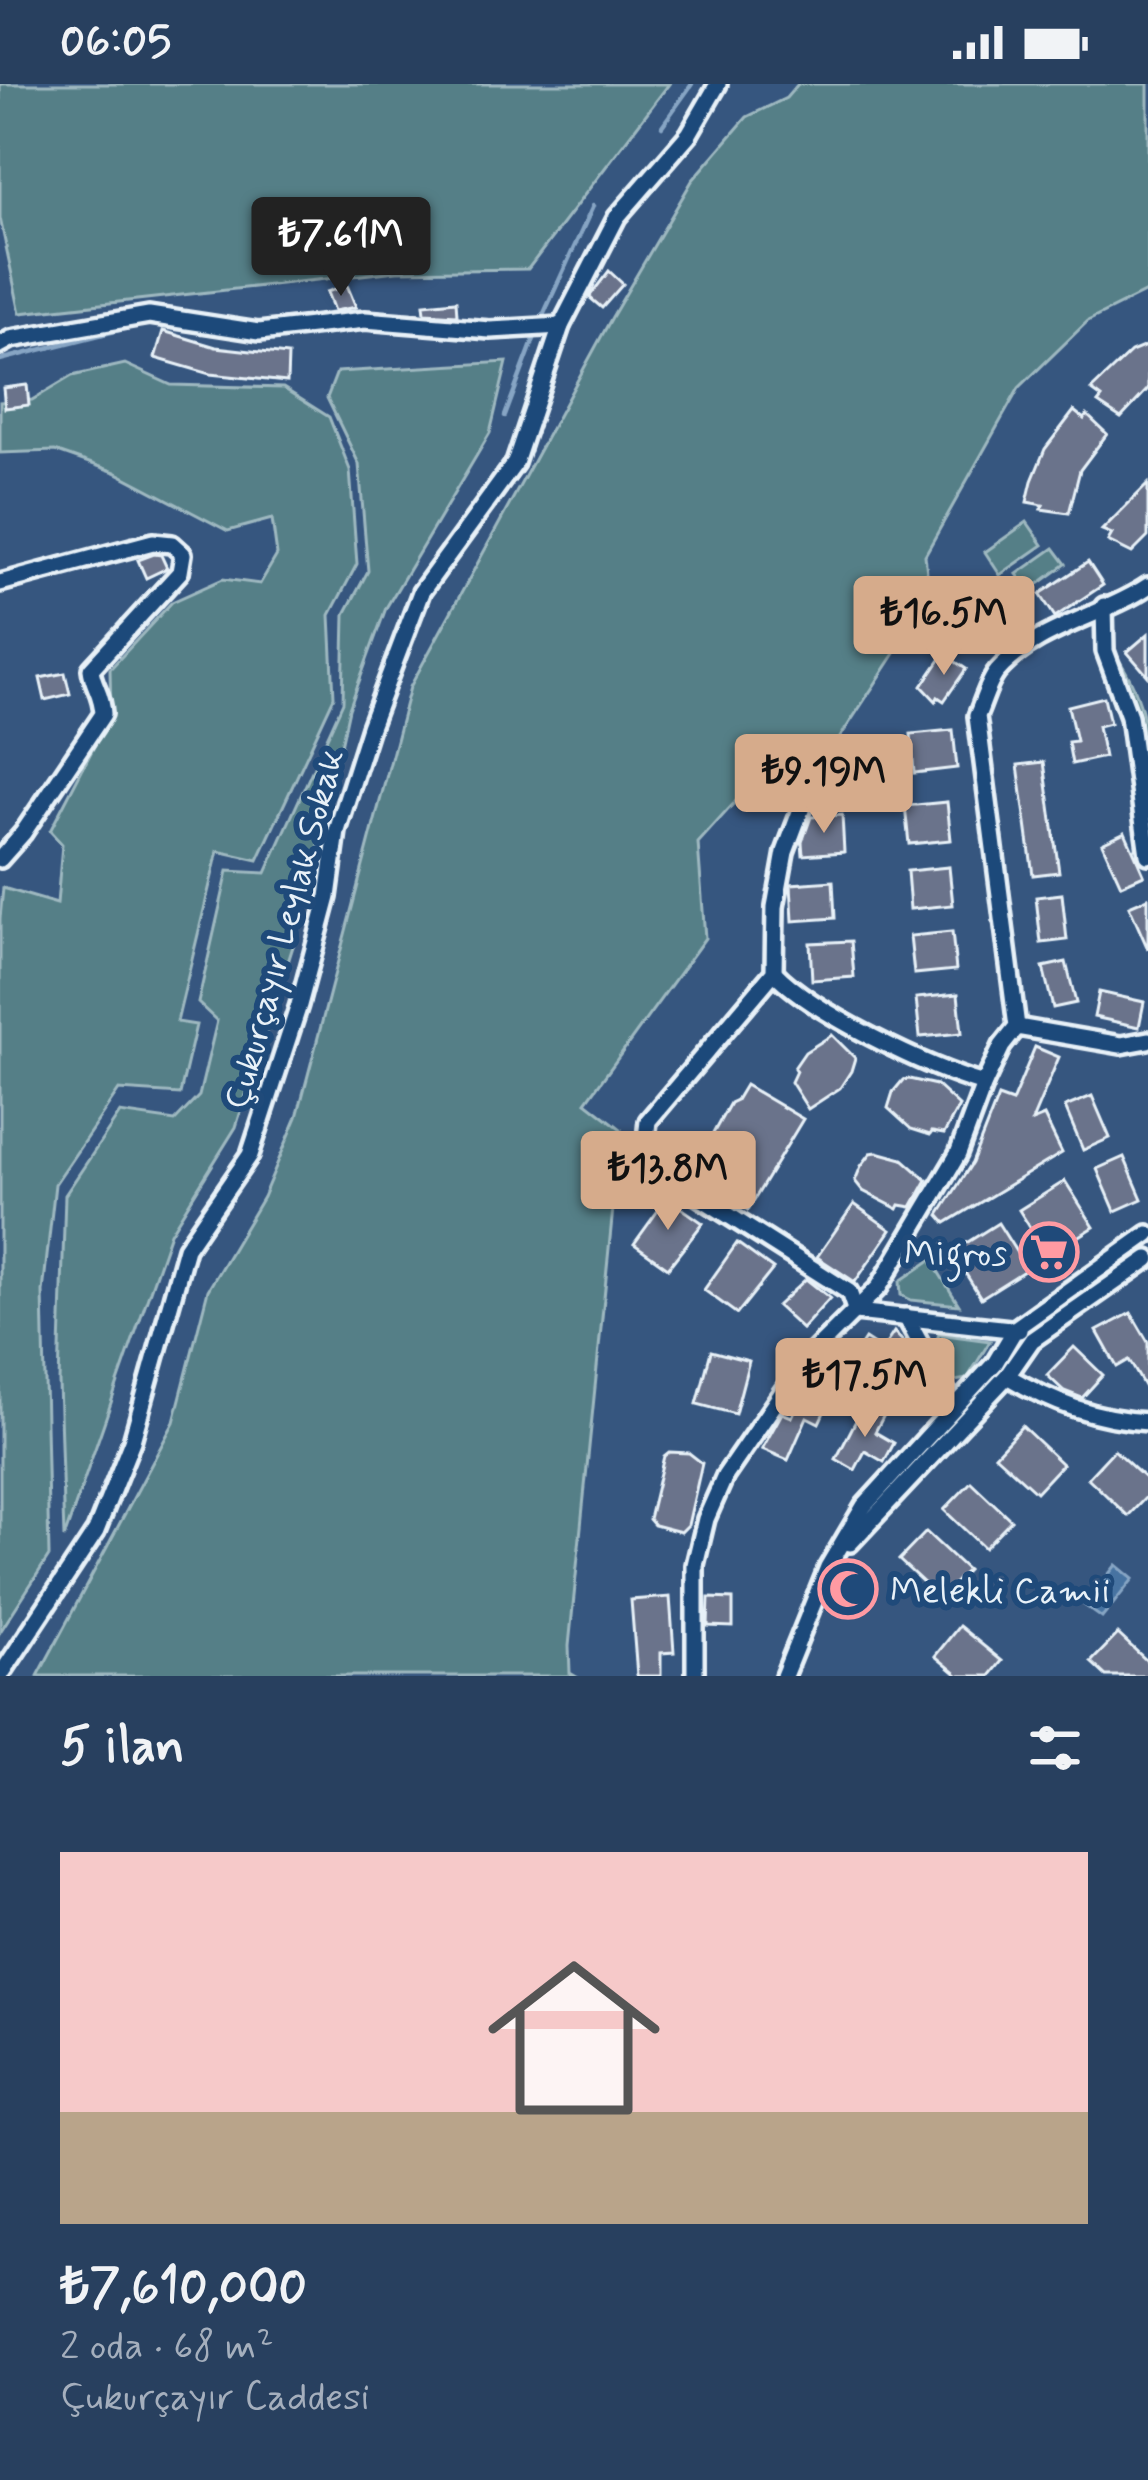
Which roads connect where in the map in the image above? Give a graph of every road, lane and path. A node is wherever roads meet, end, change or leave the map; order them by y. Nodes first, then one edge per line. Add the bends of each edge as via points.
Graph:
1 (718, 84) edge
2 (555, 327) junction
3 (0, 345) edge
4 (0, 583) edge
5 (1148, 586) edge
6 (1104, 606) junction
7 (802, 807) dead end
8 (1148, 855) edge
9 (0, 859) edge
10 (774, 972) junction
11 (1017, 1028) junction
12 (1148, 1040) edge
13 (984, 1084) junction
14 (1148, 1234) edge
15 (1148, 1259) edge
16 (856, 1312) junction
17 (906, 1317) junction
18 (1016, 1328) junction
19 (1032, 1340) junction
20 (1007, 1376) junction
21 (954, 1406) junction
22 (1148, 1422) edge
23 (828, 1567) junction
24 (0, 1676) edge
25 (695, 1676) edge
26 (784, 1676) edge

1 - 2 street, Çukurçayır Leylak Sokak via 688,134 616,218
2 - 3 street via 365,320 260,332 149,315
2 - 24 street, Çukurçayır Leylak Sokak via 515,463 421,592 337,831 299,1005 250,1155 186,1248 132,1441 103,1513
4 - 9 street via 153,542 183,554 180,572 91,669 103,714
5 - 6 street
6 - 8 street via 1105,651 1129,716
6 - 11 street via 996,673 977,716
7 - 10 street via 775,907
10 - 13 street via 884,1043
10 - 16 street via 648,1121 648,1172 849,1292
11 - 12 street via 1121,1045
11 - 13 street
13 - 16 street via 958,1154
14 - 18 street
15 - 19 street
16 - 17 street
16 - 25 street via 804,1360 725,1476 695,1565
17 - 18 street
17 - 21 street
18 - 19 street
18 - 21 street
19 - 20 street
20 - 22 street via 1049,1401
20 - 23 street
21 - 23 street via 864,1506
23 - 26 street

